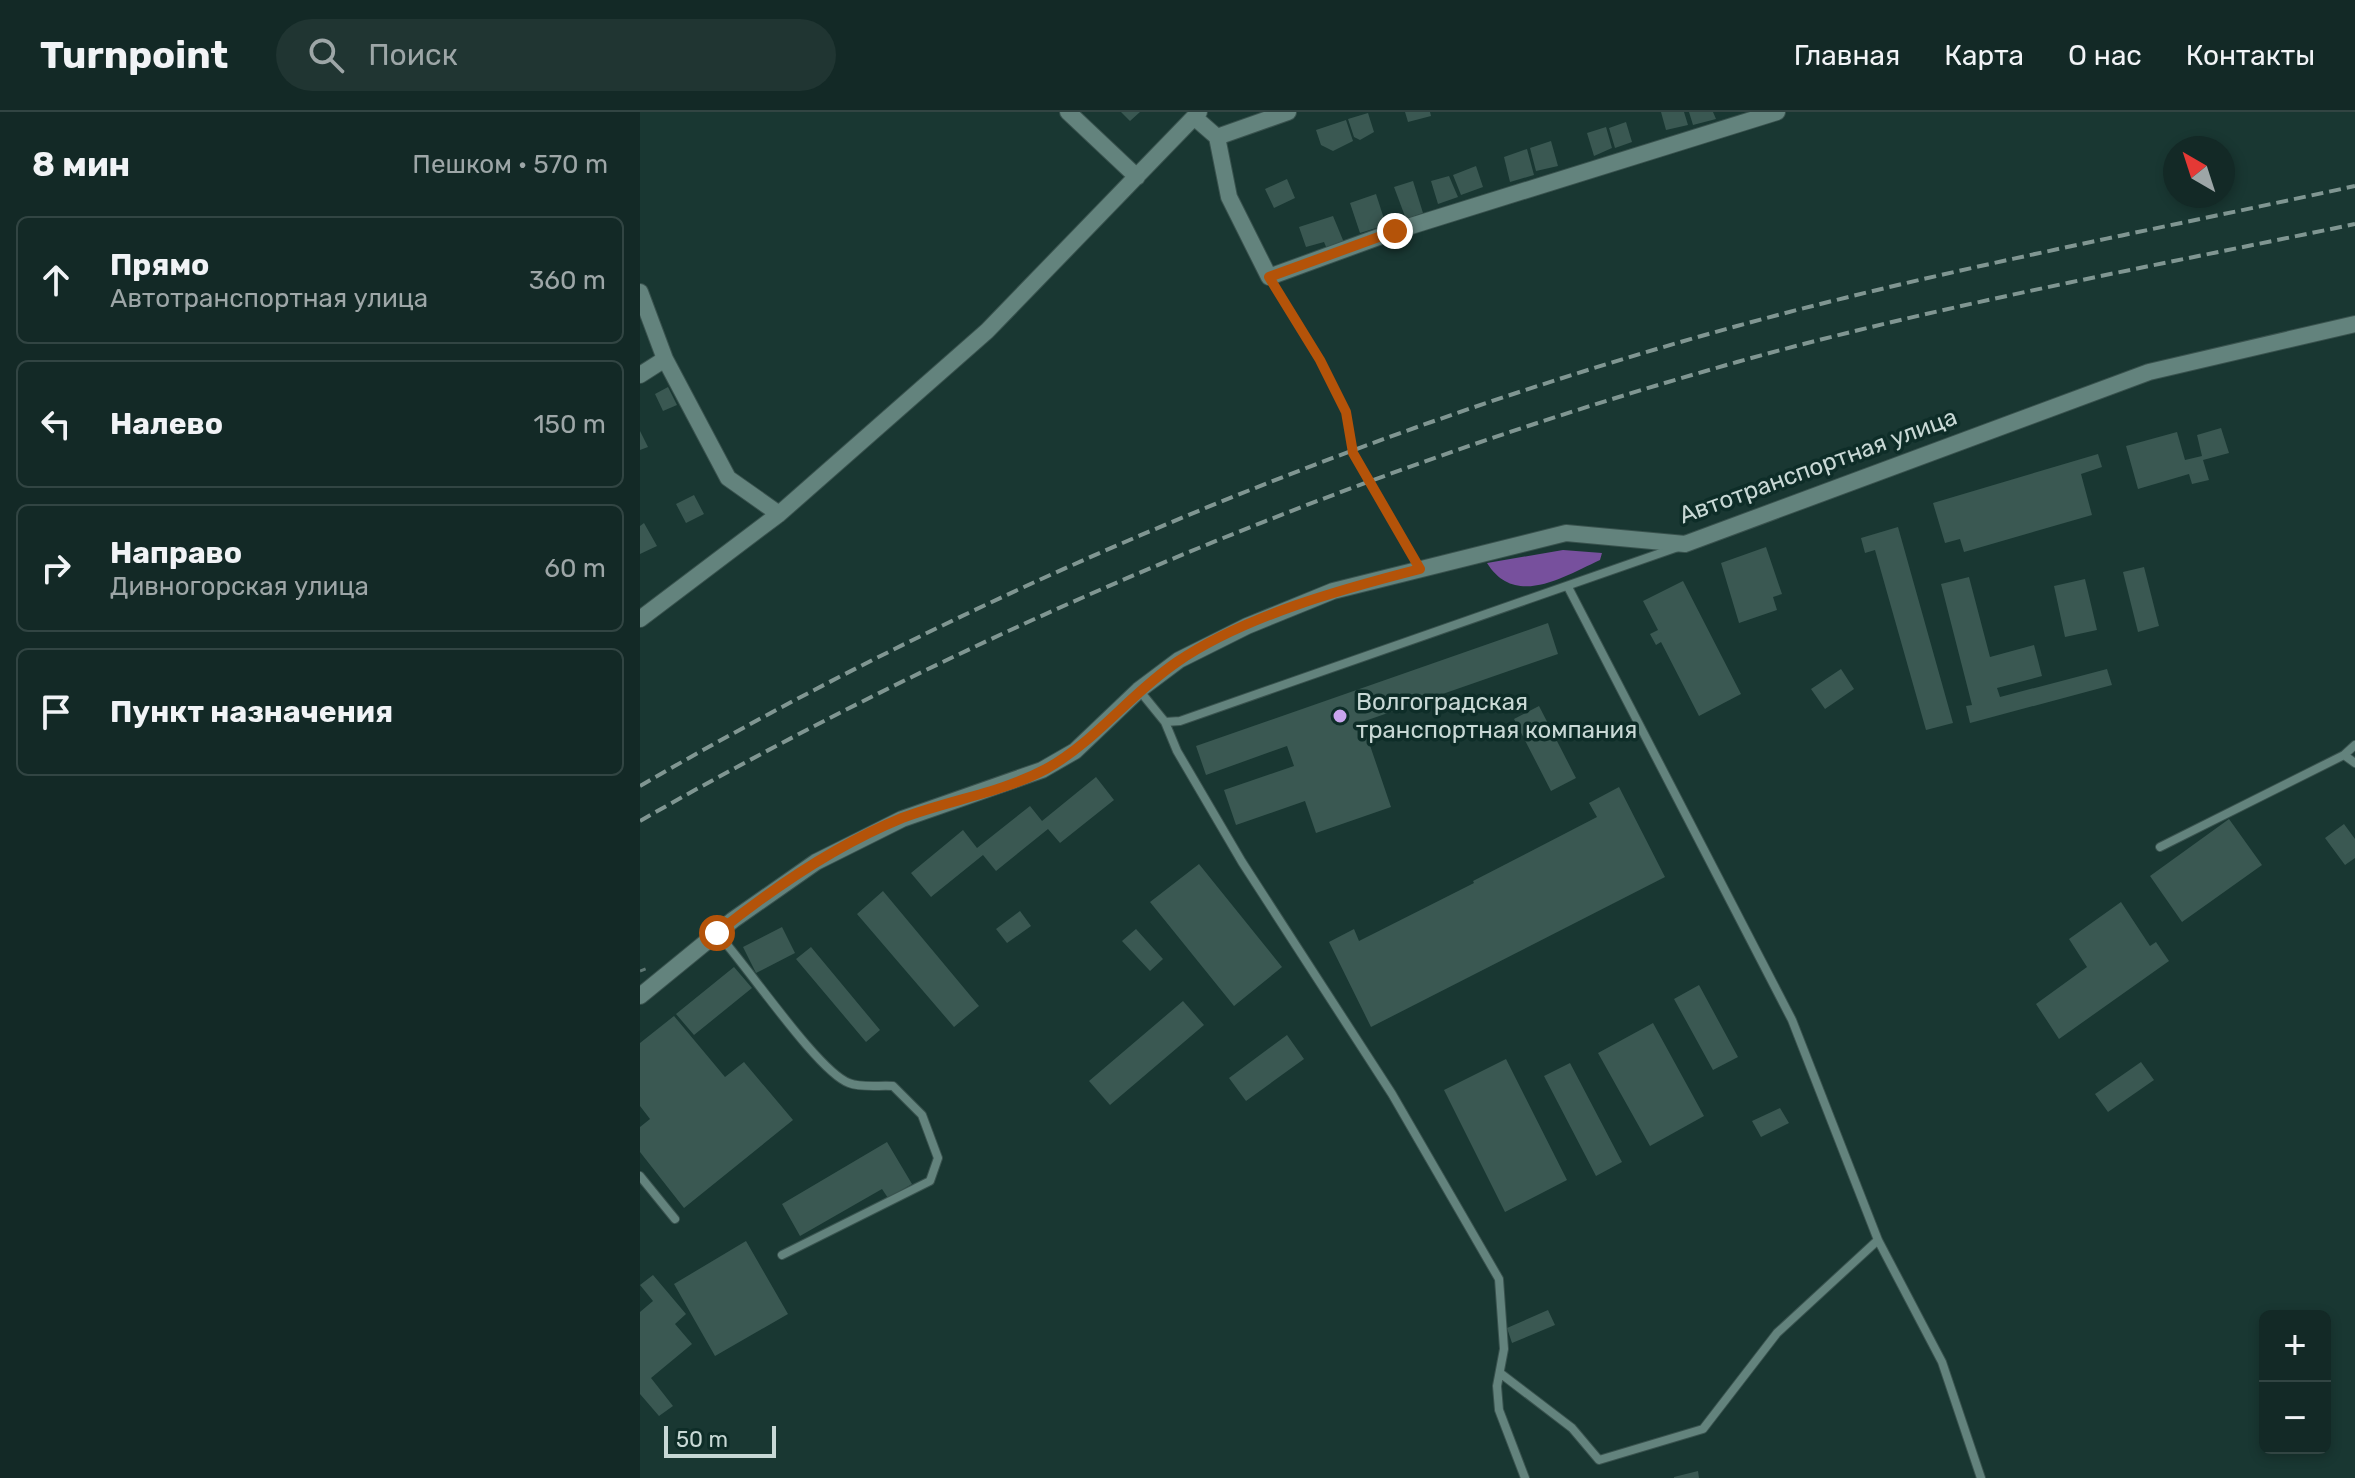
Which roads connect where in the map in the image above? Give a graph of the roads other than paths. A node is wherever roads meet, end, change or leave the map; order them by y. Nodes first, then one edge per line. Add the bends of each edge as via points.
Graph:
1 (1068, 112) edge
2 (1288, 112) edge
3 (1777, 112) edge
4 (1196, 115) edge
5 (1217, 137) junction
6 (1137, 177) junction
7 (640, 292) edge
8 (2355, 324) edge
9 (665, 359) junction
10 (640, 375) edge
11 (779, 514) junction
12 (1685, 544) junction
13 (1568, 587) junction
14 (640, 619) edge
15 (1139, 690) junction
16 (1165, 722) junction
17 (2355, 745) edge
18 (2344, 755) junction
19 (2355, 763) edge
20 (2160, 847) dead end
21 (717, 933) junction
22 (640, 996) edge
23 (640, 1176) edge
24 (675, 1219) dead end
25 (1878, 1240) junction
26 (782, 1255) dead end
27 (1500, 1373) junction
28 (1525, 1478) edge
29 (1981, 1478) edge

1 - 6 street
2 - 5 street
3 - 5 street via 1395,231 1269,277 1229,197
4 - 5 street
4 - 6 street
6 - 11 street via 987,331
7 - 9 street
8 - 12 street, Автотранспортная улица via 2149,372
9 - 10 street
9 - 11 street via 728,478
11 - 14 street
12 - 13 lane
12 - 15 street, Автотранспортная улица via 1566,533 1333,591 1179,660
13 - 16 lane
13 - 25 lane via 1792,1020
15 - 16 lane
15 - 21 street, Автотранспортная улица via 1075,751 1042,770 902,819 816,862
16 - 27 lane via 1242,862 1392,1094 1499,1279 1504,1349
17 - 18 lane
18 - 19 lane
18 - 20 lane
21 - 22 street, Автотранспортная улица
21 - 26 lane via 821,1063 849,1084 893,1086 913,1105 938,1158 930,1181
23 - 24 lane
25 - 27 lane via 1777,1333 1703,1429 1599,1460 1572,1428
25 - 29 lane via 1942,1362
27 - 28 lane via 1499,1410

